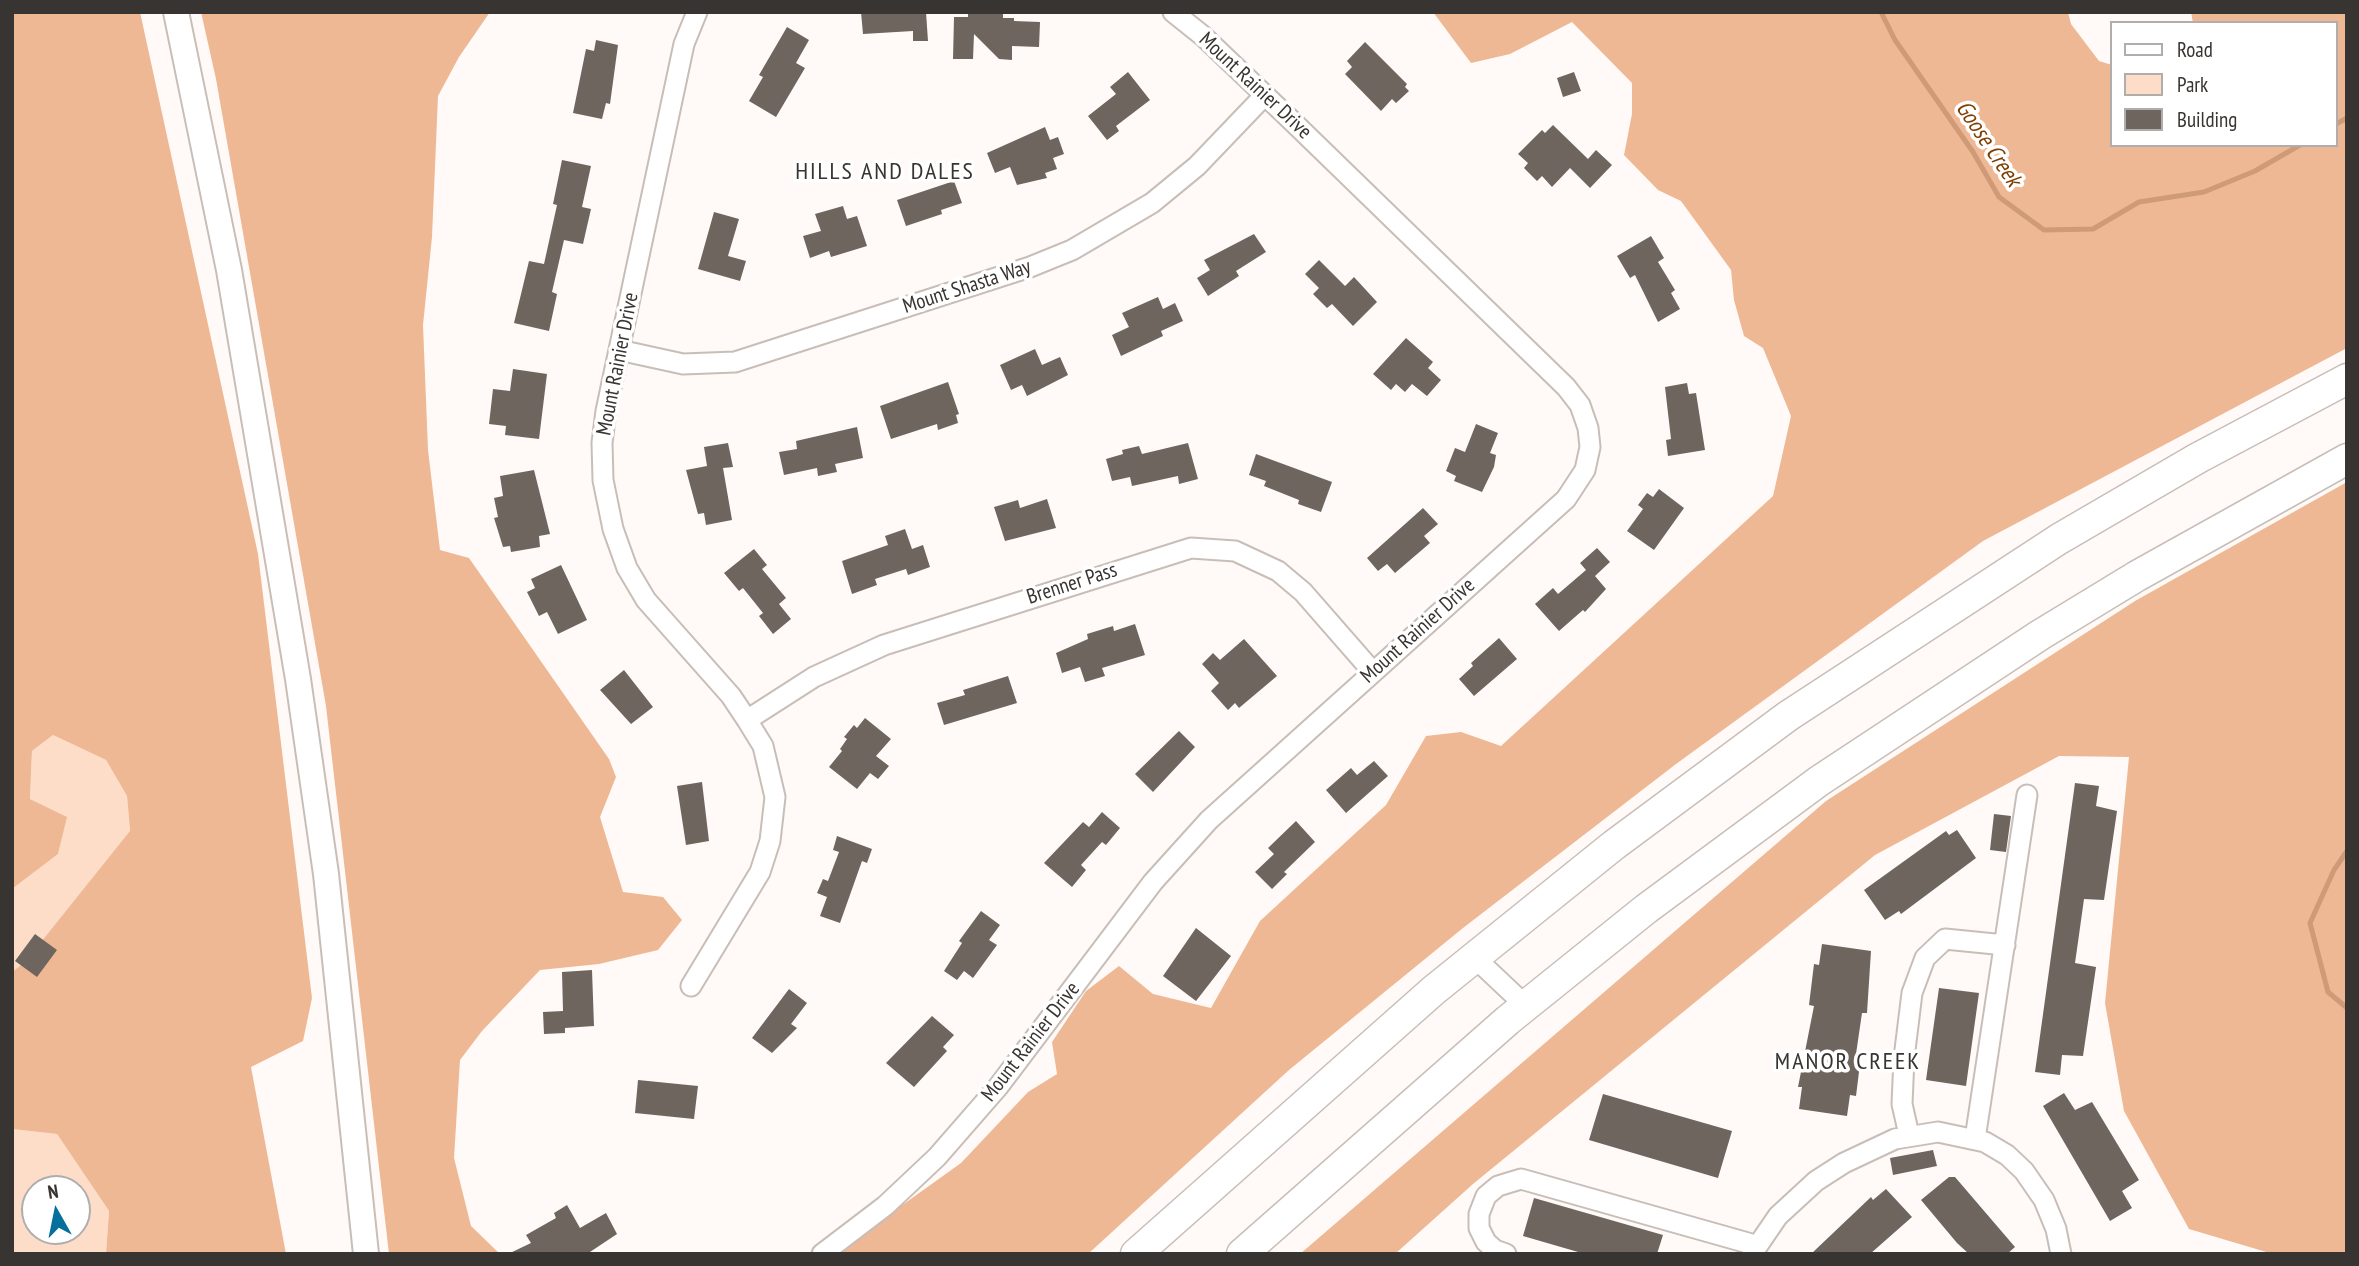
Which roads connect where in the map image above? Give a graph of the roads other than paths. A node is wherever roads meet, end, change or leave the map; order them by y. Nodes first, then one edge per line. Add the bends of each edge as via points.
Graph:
1 (176, 12) edge
2 (697, 12) edge
3 (1173, 12) edge
4 (1265, 96) junction
5 (619, 350) junction
6 (2347, 379) edge
7 (2347, 459) edge
8 (1372, 671) junction
9 (747, 720) junction
10 (2027, 795) dead end
11 (2005, 945) junction
12 (1475, 958) junction
13 (691, 986) dead end
14 (1526, 1006) junction
15 (1909, 1135) junction
16 (1975, 1139) junction
17 (1753, 1250) edge
18 (366, 1254) edge
19 (822, 1254) edge
20 (1136, 1254) edge
21 (1242, 1254) edge
22 (1506, 1254) edge
23 (2061, 1254) edge

1 - 18 main road via 229,270 298,679 326,874
2 - 5 street, Mount Rainier Drive via 684,44
3 - 4 street, Mount Rainier Drive
4 - 5 street, Mount Shasta Way via 1197,166 1152,202 1083,245 1030,267 735,362 683,364
4 - 8 street, Mount Rainier Drive via 1566,387 1580,405 1588,428 1590,447 1575,489
5 - 9 street, Mount Rainier Drive via 602,443 603,480 613,529 627,568 646,600
6 - 12 highway via 2059,539 1811,701 1614,845
7 - 14 highway via 2137,576 1864,751 1646,909
8 - 9 street, Brenner Pass via 1303,592 1278,571 1236,551 1191,548 884,645 814,677
8 - 19 street, Mount Rainier Drive via 1209,820 1153,881 998,1087 937,1157 886,1206
9 - 13 street, Mount Rainier Drive via 763,746 775,797 770,841 749,892
10 - 11 street
11 - 15 street via 1945,939 1925,958 1912,992 1904,1058 1902,1104
11 - 16 street
12 - 14 street
12 - 20 highway
14 - 21 highway
15 - 16 street via 1938,1132
15 - 17 street via 1844,1163 1816,1181 1785,1209
16 - 23 street via 2007,1155 2038,1188 2056,1229
17 - 22 street via 1639,1210 1521,1179 1498,1186 1486,1196 1479,1214 1486,1242

